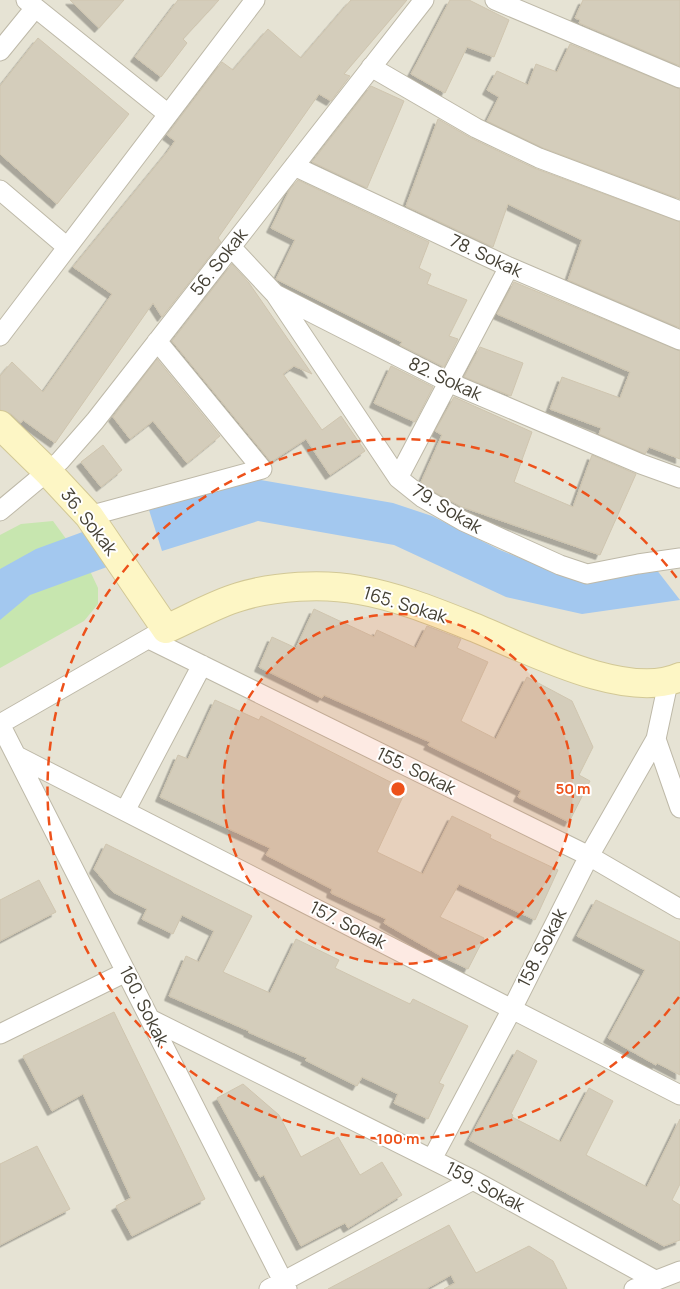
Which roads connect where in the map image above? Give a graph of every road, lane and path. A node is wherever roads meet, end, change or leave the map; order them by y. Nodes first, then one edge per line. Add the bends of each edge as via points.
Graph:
1 (255, 0) edge
2 (424, 0) edge
3 (495, 0) edge
4 (30, 4) edge
5 (0, 51) edge
6 (371, 68) junction
7 (680, 78) edge
8 (168, 114) junction
9 (294, 166) junction
10 (0, 190) edge
11 (680, 211) edge
12 (67, 247) junction
13 (231, 247) junction
14 (509, 267) junction
15 (275, 294) junction
16 (0, 336) edge
17 (680, 340) edge
18 (157, 341) junction
19 (448, 382) junction
20 (0, 425) edge
21 (48, 472) junction
22 (398, 478) junction
23 (680, 478) edge
24 (0, 511) edge
25 (89, 516) junction
26 (680, 558) edge
27 (158, 634) junction
28 (202, 664) junction
29 (674, 680) edge
30 (0, 724) edge
31 (656, 739) junction
32 (17, 756) junction
33 (680, 808) edge
34 (125, 811) junction
35 (589, 856) junction
36 (680, 909) edge
37 (126, 972) junction
38 (512, 1009) junction
39 (150, 1019) junction
40 (0, 1034) edge
41 (680, 1095) edge
42 (432, 1159) junction
43 (473, 1180) junction
44 (680, 1271) edge
45 (655, 1280) junction
46 (280, 1287) edge
47 (634, 1289) edge

1 - 8 street
2 - 6 street, 56. Sokak
3 - 7 street
4 - 5 street
4 - 8 street
6 - 9 street, 56. Sokak
6 - 11 street via 476,128 539,158
8 - 12 street
9 - 13 street, 56. Sokak
9 - 14 street, 78. Sokak
10 - 12 street
12 - 16 street
13 - 15 street, 82. Sokak
13 - 18 street, 56. Sokak
14 - 17 street, 78. Sokak
14 - 19 street
15 - 19 street, 82. Sokak
15 - 22 street, 79. Sokak
18 - 21 street, 56. Sokak via 95,421
18 - 25 street via 262,469
19 - 22 street
19 - 23 street, 82. Sokak
20 - 21 main road, 36. Sokak
21 - 24 street, 56. Sokak
21 - 25 main road, 36. Sokak
22 - 26 street, 79. Sokak via 423,498 463,521 587,574
25 - 27 main road, 36. Sokak
27 - 28 street, 155. Sokak
27 - 29 main road, 165. Sokak via 237,597 268,589 315,587 358,590 434,612 590,674 631,682
27 - 30 street, 165. Sokak
28 - 34 street
28 - 35 street, 155. Sokak
29 - 31 street
30 - 32 street, 160. Sokak
31 - 33 street
31 - 35 street, 158. Sokak
32 - 34 street, 157. Sokak
32 - 37 street, 160. Sokak
34 - 38 street, 157. Sokak
35 - 36 street, 155. Sokak
35 - 38 street, 158. Sokak
37 - 39 street, 160. Sokak
37 - 40 street
38 - 41 street, 157. Sokak
38 - 42 street, 158. Sokak
39 - 42 street, 159. Sokak
39 - 46 street, 160. Sokak
42 - 43 street, 159. Sokak
43 - 45 street, 159. Sokak
43 - 46 street
44 - 45 street
45 - 47 street

